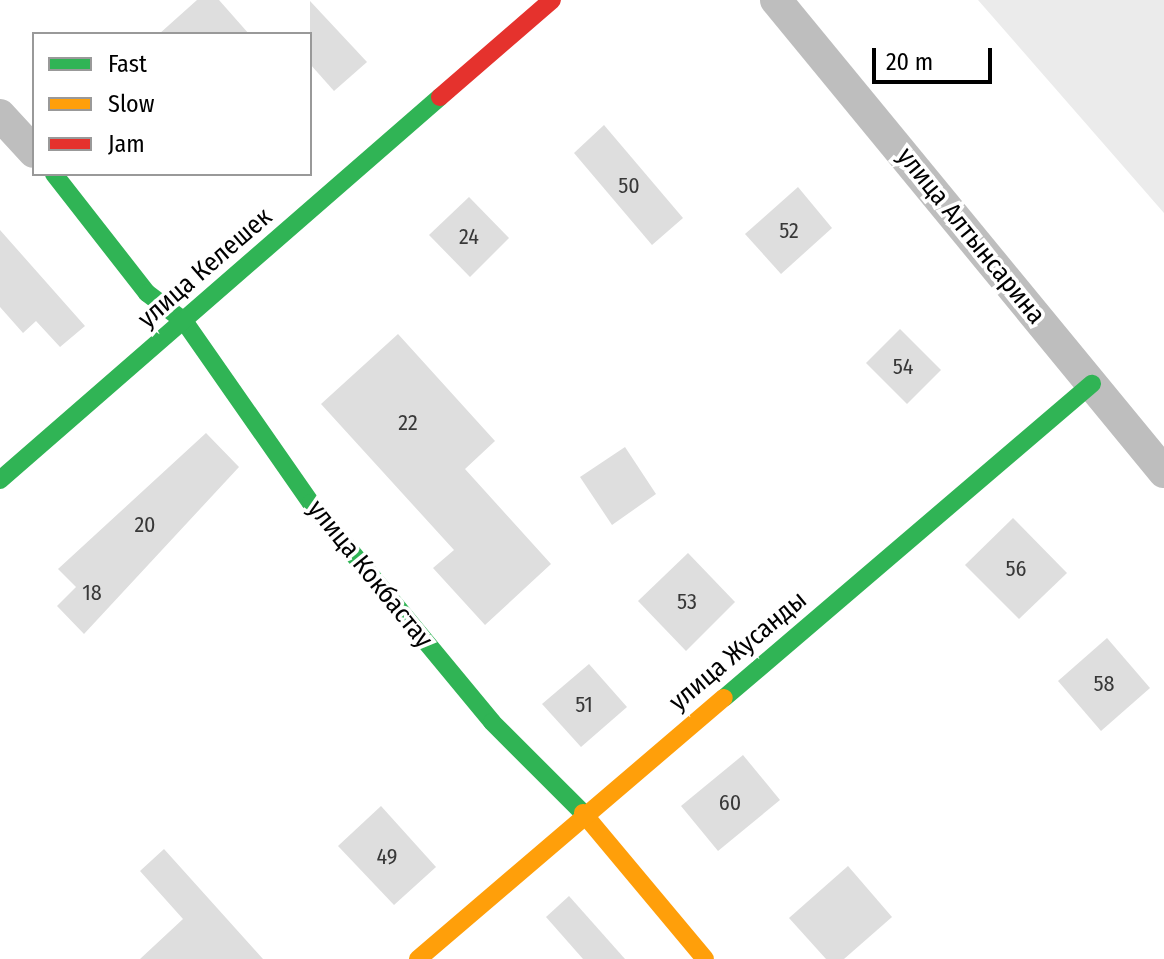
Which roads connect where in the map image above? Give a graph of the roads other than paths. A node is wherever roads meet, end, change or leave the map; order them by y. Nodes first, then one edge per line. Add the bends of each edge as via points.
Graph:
1 (552, 0) edge
2 (776, 0) edge
3 (0, 115) edge
4 (32, 150) edge
5 (56, 176) edge
6 (184, 321) junction
7 (1092, 384) junction
8 (1164, 472) edge
9 (0, 480) edge
10 (585, 815) junction
11 (418, 959) edge
12 (705, 959) edge

1 - 6 street, улица Келешек
2 - 7 street, улица Алтынсарина
3 - 4 street
5 - 6 street, улица Кокбастау via 147,293
6 - 9 street, улица Келешек
6 - 10 street, улица Кокбастау via 311,503 492,722
7 - 8 street, улица Алтынсарина
7 - 10 street, улица Жусанды
10 - 11 street, улица Жусанды
10 - 12 street, улица Кокбастау

